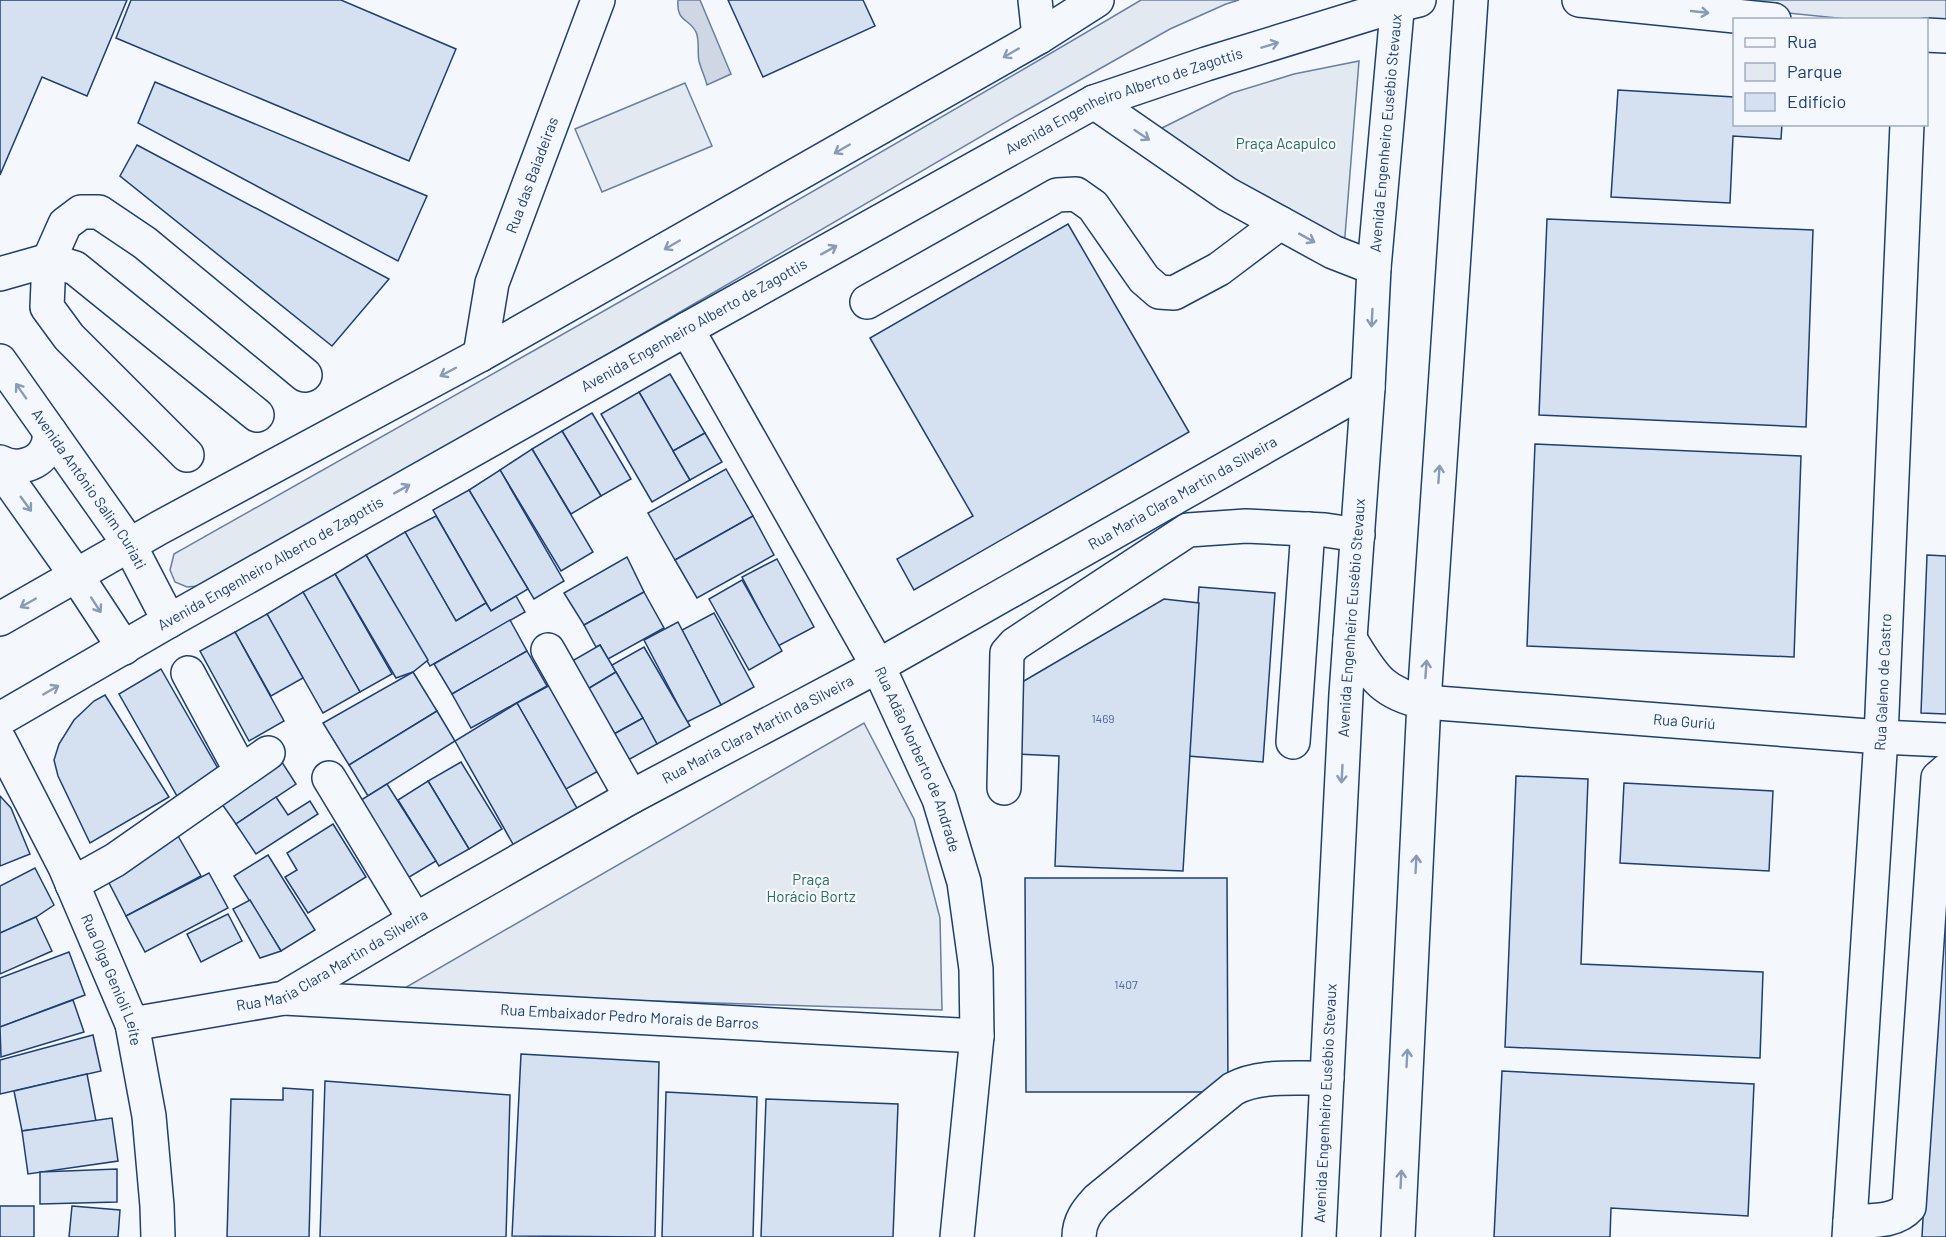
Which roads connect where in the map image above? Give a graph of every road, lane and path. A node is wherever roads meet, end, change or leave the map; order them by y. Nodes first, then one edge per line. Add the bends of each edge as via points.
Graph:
1 (598, 0) edge
2 (1035, 0) edge
3 (1097, 0) edge
4 (1471, 0) edge
5 (1579, 0) edge
6 (1405, 2) edge
7 (1754, 18) edge
8 (1928, 34) edge
9 (1039, 36) junction
10 (1946, 36) edge
11 (1094, 102) junction
12 (1907, 126) edge
13 (1280, 223) junction
14 (49, 260) junction
15 (1374, 268) junction
16 (0, 274) edge
17 (867, 302) dead end
18 (687, 329) junction
19 (480, 355) junction
20 (0, 362) edge
21 (305, 375) dead end
22 (1368, 388) junction
23 (257, 415) dead end
24 (50, 432) junction
25 (187, 455) dead end
26 (0, 462) edge
27 (0, 468) edge
28 (1308, 529) junction
29 (1358, 535) junction
30 (129, 544) junction
31 (76, 575) junction
32 (0, 619) edge
33 (169, 621) junction
34 (1350, 639) junction
35 (124, 648) junction
36 (548, 650) dead end
37 (878, 666) junction
38 (188, 673) dead end
39 (1424, 702) junction
40 (0, 719) edge
41 (1881, 737) junction
42 (1946, 740) edge
43 (0, 741) edge
44 (1293, 742) dead end
45 (268, 753) dead end
46 (241, 771) junction
47 (1946, 771) edge
48 (329, 778) dead end
49 (1004, 788) dead end
50 (631, 796) junction
51 (72, 884) junction
52 (415, 920) junction
53 (284, 998) junction
54 (132, 1024) junction
55 (977, 1036) junction
56 (1327, 1078) junction
57 (1850, 1229) edge
58 (158, 1237) edge
59 (957, 1237) edge
60 (1079, 1237) edge
61 (1319, 1237) edge
62 (1398, 1237) edge

1 - 19 street, Rua das Baiadeiras via 492,283
2 - 9 street
3 - 9 street
39 -> 4 street
5 -> 7 street
11 -> 6 street, Avenida Engenheiro Alberto de Zagottis
6 - 15 street, Avenida Engenheiro Eusébio Stevaux
8 - 10 street
9 -> 19 street
11 -> 13 street via 1227,194
18 -> 11 street, Avenida Engenheiro Alberto de Zagottis
12 - 41 street, Rua Galeno de Castro
13 -> 15 street via 1333,252
13 - 17 street via 1219,269 1174,293 1159,292 1144,279 1093,206 1076,194 1057,195
14 - 16 street
14 - 21 street via 65,224 81,212 99,212 145,243
14 - 23 street via 75,268
14 - 25 street via 47,307 69,337
15 -> 22 street, Avenida Engenheiro Eusébio Stevaux
33 -> 18 street, Avenida Engenheiro Alberto de Zagottis
18 - 37 street, Rua Adão Norberto de Andrade
19 -> 30 street
24 -> 20 street, Avenida Antônio Salim Curiati
22 - 29 street, Avenida Engenheiro Eusébio Stevaux
22 - 37 street, Rua Maria Clara Martin da Silveira
24 - 26 street via 47,448 37,460 23,467
24 - 30 street, Avenida Antônio Salim Curiati
27 -> 31 street
28 - 29 street
28 - 44 street
28 - 49 street via 1246,526 1188,530 1016,644 1007,653
29 - 34 street, Avenida Engenheiro Eusébio Stevaux
30 - 31 street
30 - 33 street, Avenida Antônio Salim Curiati
31 -> 32 street
31 -> 35 street
33 - 35 street, Avenida Engenheiro Alberto de Zagottis
34 - 39 street, Rua Guriú via 1370,671 1388,689 1404,698
34 -> 56 street, Avenida Engenheiro Eusébio Stevaux
40 -> 35 street, Avenida Engenheiro Alberto de Zagottis
36 - 50 street
37 - 50 street, Rua Maria Clara Martin da Silveira
37 - 55 street, Rua Adão Norberto de Andrade via 939,799 964,882 976,969
38 - 46 street
39 - 41 street, Rua Guriú
62 -> 39 street
41 - 42 street, Rua Guriú
41 - 57 street, Rua Galeno de Castro
43 - 51 street, Rua Olga Genioli Leite
45 - 46 street
46 - 51 street via 115,860
47 - 57 street via 1938,778 1909,1207 1893,1218
48 - 52 street
50 - 52 street, Rua Maria Clara Martin da Silveira
51 - 54 street, Rua Olga Genioli Leite
52 - 53 street, Rua Maria Clara Martin da Silveira
53 - 54 street, Rua Maria Clara Martin da Silveira
53 - 55 street, Rua Embaixador Pedro Morais de Barros
54 - 58 street, Rua Olga Genioli Leite via 149,1116
55 - 59 street, Rua Adão Norberto de Andrade
56 - 60 street via 1270,1079 1233,1089 1097,1200 1079,1227
56 - 61 street, Avenida Engenheiro Eusébio Stevaux

